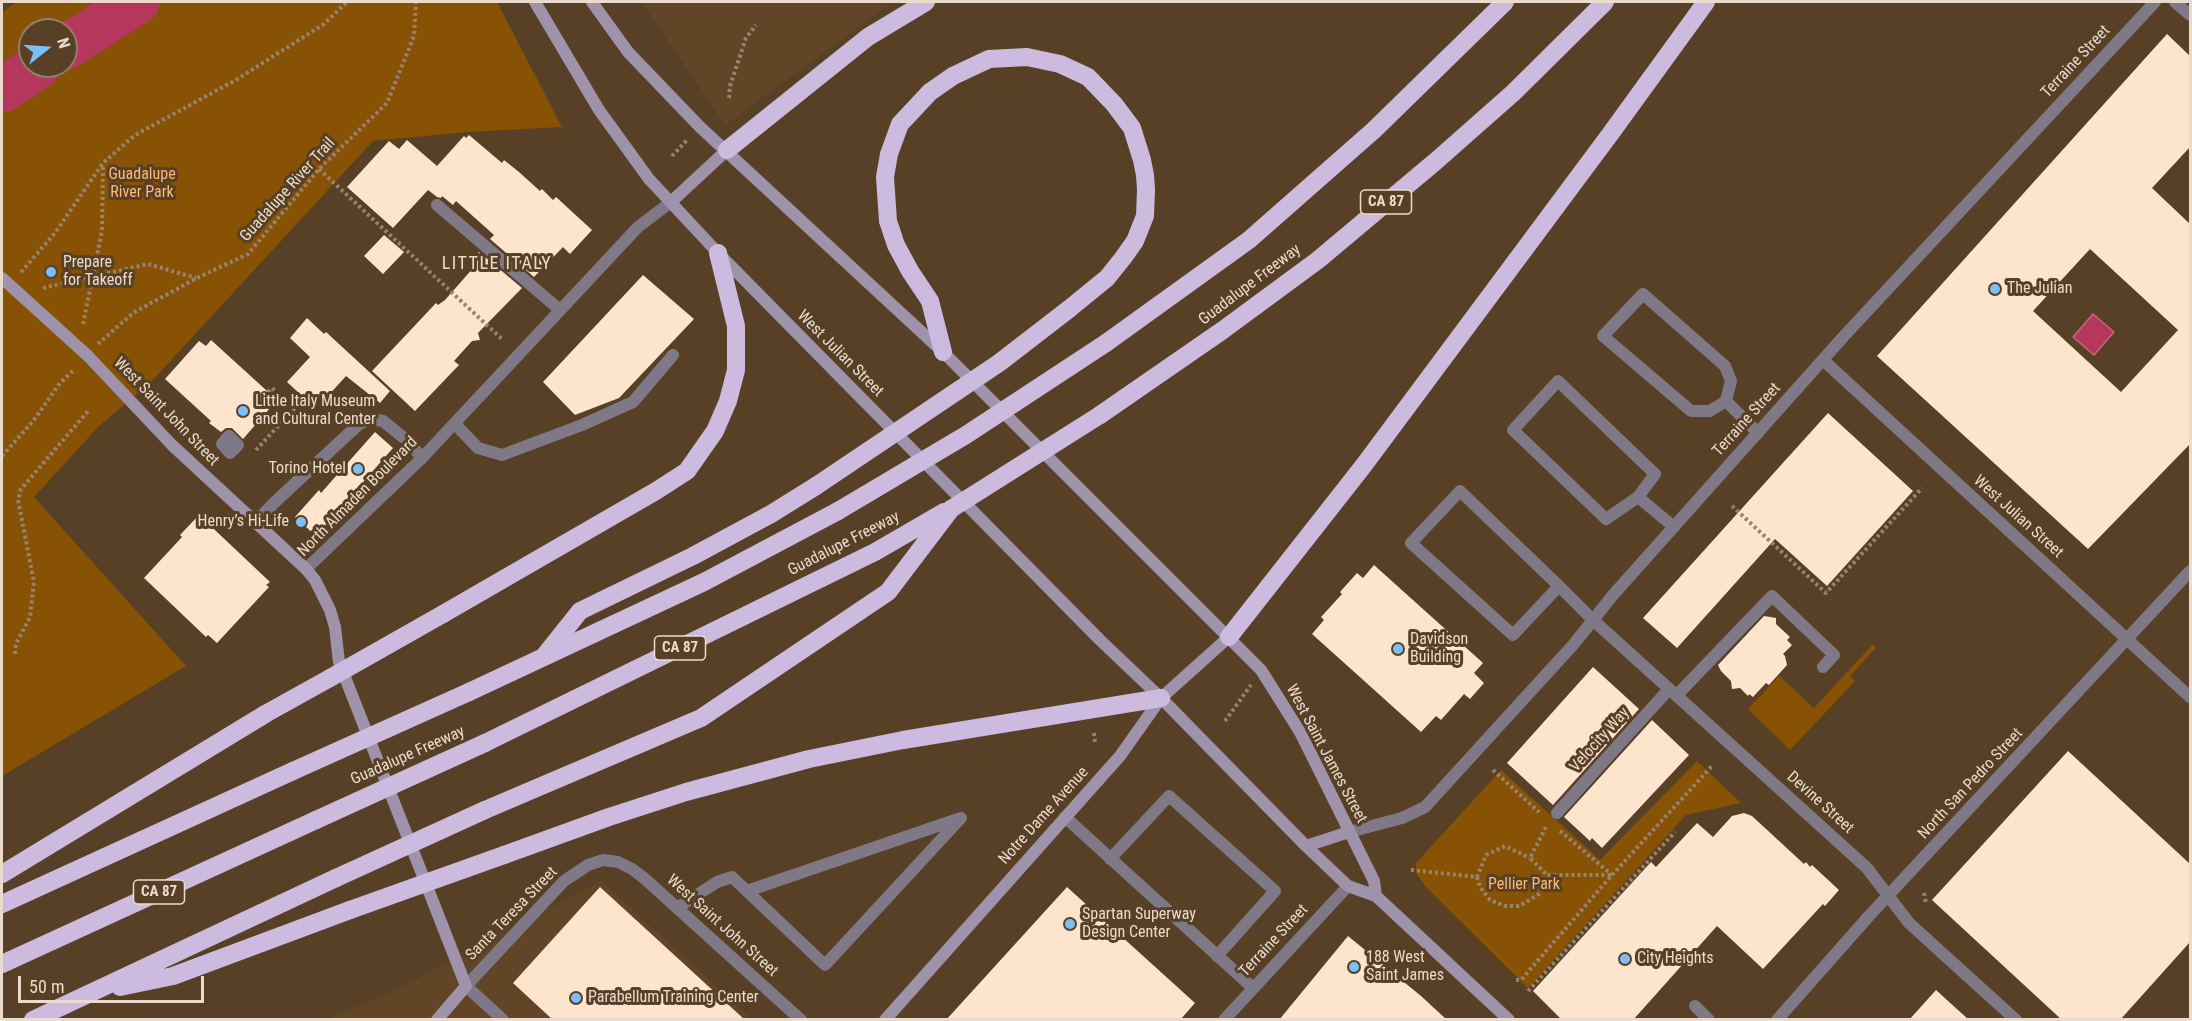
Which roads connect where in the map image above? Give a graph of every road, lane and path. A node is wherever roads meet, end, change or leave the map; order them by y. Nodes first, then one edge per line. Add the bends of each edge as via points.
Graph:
1 (347, 2) edge
2 (416, 2) edge
3 (535, 2) edge
4 (592, 2) edge
5 (926, 2) edge
6 (1505, 2) edge
7 (1605, 2) edge
8 (1706, 2) edge
9 (2155, 2) edge
10 (2175, 2) edge
11 (2190, 15) edge
12 (756, 25) dead end
13 (729, 99) dead end
14 (692, 136) dead end
15 (727, 150) junction
16 (672, 156) dead end
17 (103, 163) junction
18 (319, 169) junction
19 (671, 202) junction
20 (437, 205) dead end
21 (718, 253) junction
22 (17, 274) dead end
23 (94, 276) junction
24 (2, 278) edge
25 (197, 278) junction
26 (43, 288) dead end
27 (560, 310) junction
28 (83, 324) dead end
29 (503, 340) dead end
30 (97, 346) dead end
31 (943, 352) junction
32 (673, 355) dead end
33 (1823, 360) junction
34 (66, 378) dead end
35 (268, 392) dead end
36 (306, 400) dead end
37 (1726, 401) junction
38 (294, 409) junction
39 (90, 410) dead end
40 (456, 424) junction
41 (1758, 433) junction
42 (255, 451) dead end
43 (2, 456) edge
44 (422, 458) junction
45 (1922, 488) dead end
46 (1638, 497) junction
47 (1732, 506) dead end
48 (951, 509) junction
49 (255, 524) junction
50 (1674, 527) junction
51 (306, 569) junction
52 (2190, 572) edge
53 (1559, 586) junction
54 (1593, 620) junction
55 (1229, 637) junction
56 (2128, 640) junction
57 (15, 654) dead end
58 (542, 658) junction
59 (1823, 667) dead end
60 (1254, 681) dead end
61 (1673, 692) junction
62 (2190, 697) edge
63 (1161, 698) junction
64 (1225, 721) dead end
65 (1094, 733) dead end
66 (1095, 742) dead end
67 (1712, 766) dead end
68 (1065, 817) junction
69 (1553, 817) joint
70 (1349, 832) junction
71 (1676, 832) dead end
72 (1306, 846) junction
73 (1530, 858) junction
74 (1110, 859) junction
75 (618, 862) joint
76 (1411, 870) dead end
77 (2, 874) edge
78 (1547, 875) junction
79 (1612, 875) junction
80 (1477, 877) junction
81 (1348, 886) junction
82 (747, 891) junction
83 (1924, 893) dead end
84 (1376, 896) junction
85 (1888, 897) junction
86 (2, 904) edge
87 (1926, 904) dead end
88 (677, 908) junction
89 (1217, 956) junction
90 (2, 964) edge
91 (1516, 980) dead end
92 (466, 986) junction
93 (1253, 988) junction
94 (1528, 991) dead end
95 (92, 992) junction
96 (1695, 1006) dead end
97 (33, 1020) edge
98 (437, 1020) edge
99 (503, 1020) edge
100 (801, 1020) edge
101 (885, 1020) edge
102 (1224, 1020) edge
103 (1509, 1020) edge
104 (1709, 1020) edge
105 (1777, 1020) edge
106 (2016, 1020) edge

1 - 17 path via 324,24 236,80 135,135
2 - 18 path, Guadalupe River Trail via 414,36 387,103
3 - 19 main road, West Julian Street via 599,110 649,179
4 - 15 main road via 628,52
5 - 15 highway via 868,37
6 - 58 highway, Guadalupe Freeway, bridge via 1374,130 1249,240 1106,343 966,435 838,511 704,582
7 - 48 highway, Guadalupe Freeway / CA 87, bridge via 1513,93 1318,260 1150,382
8 - 55 highway via 1364,465
9 - 33 street, Terraine Street
10 - 11 street
12 - 13 path via 746,38
14 - 16 path
15 - 19 main road, North Almaden Boulevard
15 - 31 main road
17 - 22 path via 55,233
17 - 23 path via 102,231
18 - 25 path, Guadalupe River Trail via 248,254
18 - 29 path
19 - 21 main road, West Julian Street
19 - 27 street, North Almaden Boulevard via 638,227
20 - 27 street
21 - 63 main road, West Julian Street
21 - 77 highway, bridge via 736,327 735,370 728,401 715,431 687,471 267,713
23 - 25 path via 148,264
23 - 26 path
23 - 28 path
24 - 49 main road, West Saint John Street via 87,356
25 - 30 path, Guadalupe River Trail via 134,313
27 - 40 street, North Almaden Boulevard
31 - 55 main road
31 - 58 highway, bridge via 930,301 910,271 888,221 885,177 900,124 930,92 989,59 1027,57 1060,64 1088,77 1132,128 1146,189 1138,232 1107,278 999,363 816,486 771,514 580,612
32 - 40 street via 633,402 502,455 478,448
33 - 41 street, Terraine Street
33 - 56 street, West Julian Street
34 - 43 path
35 - 38 path via 272,388
36 - 38 path
37 - 37 street via 1731,381 1725,366 1643,294 1603,336 1691,411 1710,411
37 - 41 street
38 - 42 path
39 - 57 path via 21,489 18,500 34,582 30,617
40 - 44 street, North Almaden Boulevard
41 - 50 street, Terraine Street
44 - 49 street via 383,421 371,419 359,424
44 - 51 street, North Almaden Boulevard
45 - 47 path via 1826,593
46 - 46 street via 1655,474 1558,381 1512,430 1606,519
46 - 50 street
48 - 90 highway, Guadalupe Freeway / CA 87, bridge via 875,552 485,743
48 - 95 highway, bridge via 888,592 701,718 485,810
49 - 51 main road, West Saint John Street
50 - 54 street, Terraine Street
51 - 92 main road, North Almaden Boulevard via 330,610 339,662
52 - 56 street, North San Pedro Street
53 - 53 street, Devine Street via 1513,635 1411,543 1460,491
53 - 54 street, Devine Street
54 - 61 street, Devine Street
54 - 70 street, Terraine Street via 1425,807 1415,814
55 - 63 main road, Notre Dame Avenue
55 - 70 main road, West Saint James Street via 1267,679 1304,741
56 - 62 street, West Julian Street
56 - 85 street, North San Pedro Street
58 - 86 highway, Guadalupe Freeway, bridge
59 - 61 street, Velocity Way via 1834,655 1772,596
60 - 64 path
61 - 69 street, Velocity Way
61 - 85 street, Devine Street via 1867,868
63 - 68 main road, Notre Dame Avenue via 1120,756
63 - 72 main road, West Saint James Street
63 - 95 highway, bridge via 903,740 809,759 686,792 173,976
65 - 66 path
67 - 79 path
68 - 74 street
68 - 101 main road, Notre Dame Avenue
69 - 73 path
70 - 72 main road
70 - 84 main road, West Saint James Street via 1374,881
71 - 94 path
72 - 81 main road, West Saint James Street
73 - 78 path
73 - 80 path via 1506,846 1486,855
74 - 89 street
74 - 89 street via 1169,796 1275,891
75 - 88 street, West Saint John Street via 644,878
75 - 92 street, Santa Teresa Street via 603,860 574,873
76 - 80 path
78 - 79 path
78 - 80 path via 1540,893 1519,906 1490,900
79 - 91 path via 1521,980
81 - 84 main road, West Saint James Street
81 - 93 street, Terraine Street
82 - 82 street via 825,965 961,818 770,883
82 - 88 street via 732,876
83 - 87 path
84 - 103 main road, West Saint James Street
85 - 105 street, North San Pedro Street
85 - 106 street, Devine Street via 1909,923
88 - 100 street, West Saint John Street
89 - 93 street
92 - 98 main road
92 - 99 street
93 - 102 street, Terraine Street
95 - 97 highway
96 - 104 street

